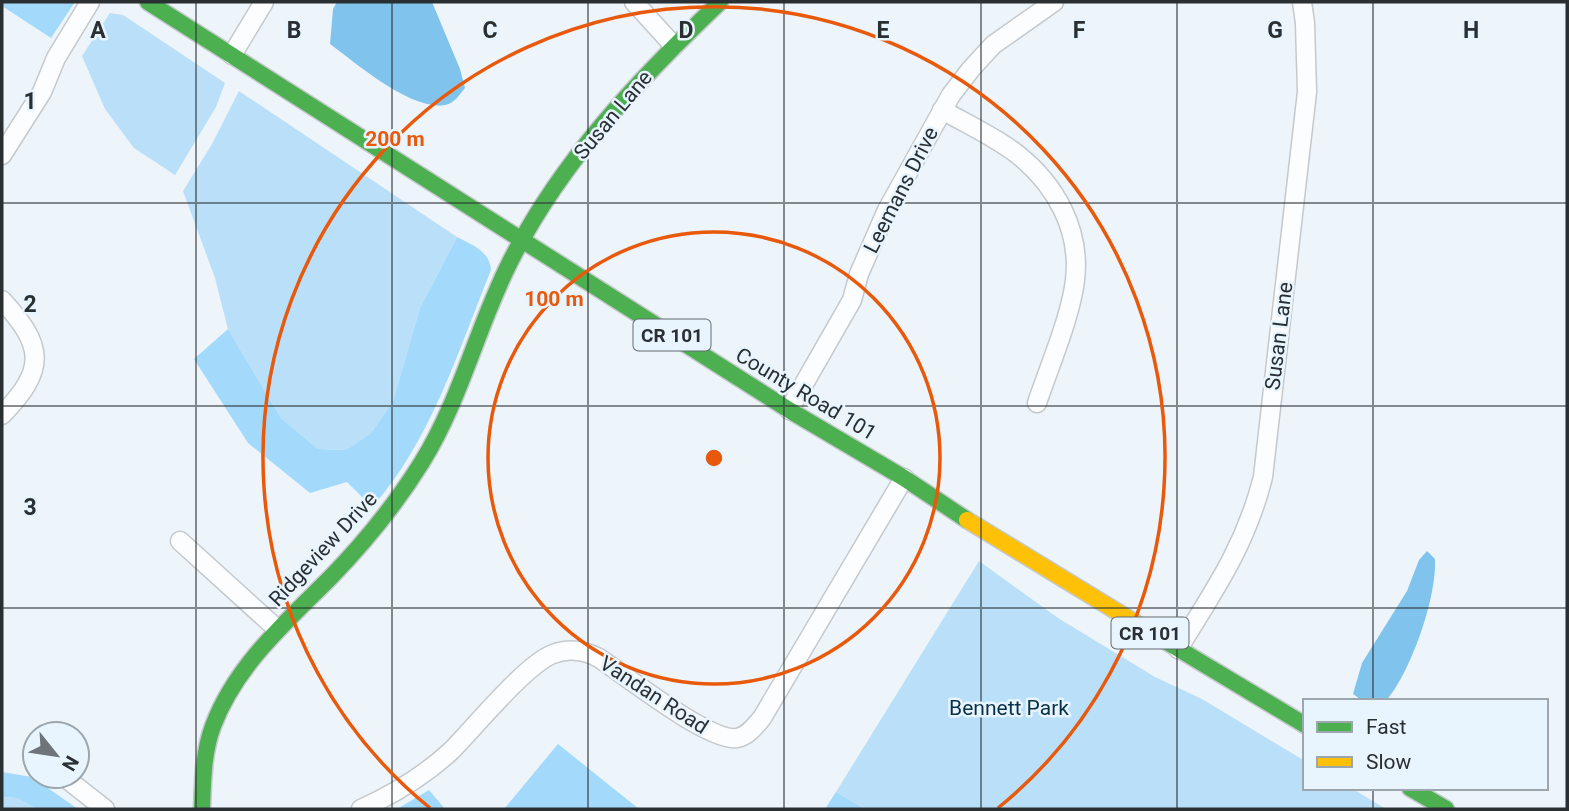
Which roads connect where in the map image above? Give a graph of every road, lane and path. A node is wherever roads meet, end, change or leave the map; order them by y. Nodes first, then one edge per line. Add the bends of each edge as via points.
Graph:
1 (90, 2) edge
2 (148, 2) edge
3 (264, 2) edge
4 (634, 2) edge
5 (720, 2) edge
6 (1054, 2) edge
7 (1302, 2) edge
8 (674, 46) junction
9 (232, 55) junction
10 (942, 110) junction
11 (2, 155) edge
12 (522, 240) junction
13 (2, 300) edge
14 (1037, 403) dead end
15 (789, 410) junction
16 (2, 415) edge
17 (904, 478) junction
18 (180, 541) dead end
19 (277, 629) junction
20 (1178, 649) junction
21 (1303, 724) edge
22 (81, 790) edge
23 (1413, 790) edge
24 (105, 809) edge
25 (202, 809) edge
26 (361, 809) edge
27 (1446, 809) edge

1 - 11 street
2 - 9 main road, County Road 101 / CR 101
3 - 9 street
4 - 8 street
5 - 8 main road, Susan Lane
6 - 10 street, Leemans Drive via 993,46
7 - 20 street, Susan Lane via 1307,92 1263,477 1241,543
8 - 12 main road, Susan Lane via 575,160
9 - 12 main road, County Road 101 / CR 101
10 - 14 street via 1014,152 1038,172 1069,221 1075,280
10 - 15 street, Leemans Drive via 887,210 852,300
12 - 15 main road, County Road 101 / CR 101
12 - 19 main road, Ridgeview Drive via 428,453 358,548
13 - 16 street via 30,335 34,352 29,384
15 - 17 main road, County Road 101 / CR 101
17 - 20 main road, County Road 101 / CR 101
17 - 26 street, Vandan Road via 762,718 747,734 726,738 705,730 599,658 587,652 563,651 531,669 425,773
18 - 19 street
19 - 25 main road, Ridgeview Drive via 237,681 213,725 202,773
20 - 21 main road, County Road 101 / CR 101
22 - 24 street
23 - 27 main road

